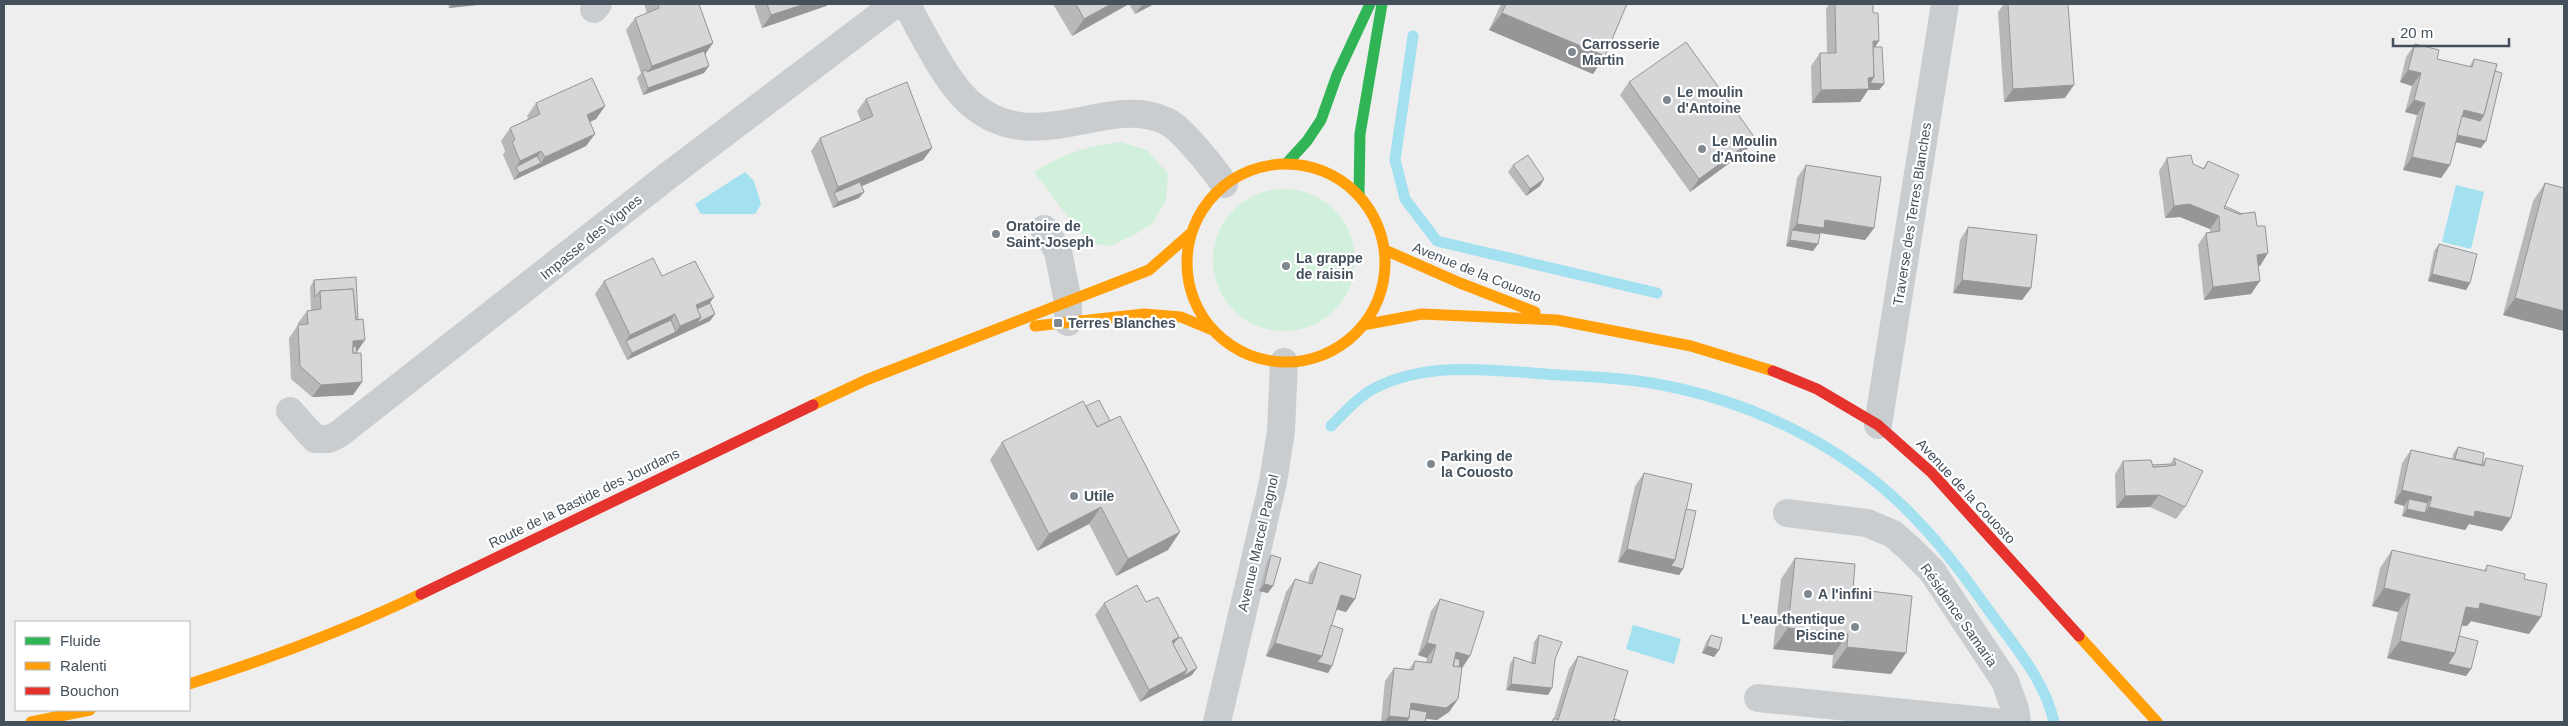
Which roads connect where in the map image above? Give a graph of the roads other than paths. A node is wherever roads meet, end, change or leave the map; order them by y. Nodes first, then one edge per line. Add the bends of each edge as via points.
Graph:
1 (895, 4) edge
2 (906, 4) edge
3 (1370, 4) edge
4 (1382, 4) edge
5 (1945, 4) edge
6 (1287, 163) junction
7 (1224, 184) junction
8 (1359, 195) junction
9 (1044, 229) dead end
10 (1190, 234) junction
11 (1385, 250) junction
12 (1068, 312) junction
13 (1557, 320) junction
14 (1363, 325) junction
15 (1210, 329) junction
16 (989, 332) junction
17 (1284, 362) junction
18 (290, 411) dead end
19 (1878, 425) junction
20 (1788, 513) dead end
21 (190, 684) edge
22 (1758, 698) dead end
23 (85, 711) edge
24 (2150, 720) edge
25 (31, 722) edge
26 (1217, 722) edge
27 (1995, 722) edge
28 (2017, 722) edge

1 - 18 street, Impasse des Vignes via 669,175 339,434 329,440 314,439
2 - 7 street via 957,90 990,117 1029,127 1050,127 1115,116 1155,116 1170,123
3 - 6 main road via 1337,75 1322,120
4 - 8 main road via 1360,134
5 - 19 street, Traverse des Terres Blanches
6 - 7 main road via 1244,172
6 - 8 main road via 1314,167 1338,178
7 - 10 main road via 1200,211
8 - 11 main road via 1374,218
9 - 12 street via 1058,251
10 - 12 main road, Route de la Bastide des Jourdans via 1149,270
10 - 15 main road via 1186,259 1188,284 1196,308
11 - 13 main road, Avenue de la Couosto
11 - 14 main road via 1384,276 1377,302
12 - 15 main road, Route de la Bastide des Jourdans via 1165,314
12 - 16 main road, Route de la Bastide des Jourdans
12 - 16 main road, Route de la Bastide des Jourdans
13 - 14 main road, Avenue de la Couosto via 1422,314
13 - 19 main road, Avenue de la Couosto via 1690,346 1775,372 1817,389
14 - 17 main road via 1334,350 1316,358
15 - 17 main road via 1234,349
16 - 21 main road, Route de la Bastide des Jourdans via 866,380 390,609
17 - 26 street, Avenue Marcel Pagnol via 1281,432 1273,482
19 - 24 main road, Avenue de la Couosto via 1932,473
20 - 28 street, Résidence Samaria via 1867,523 1893,534 1909,548 1932,571 2005,681
22 - 27 street
23 - 25 main road

